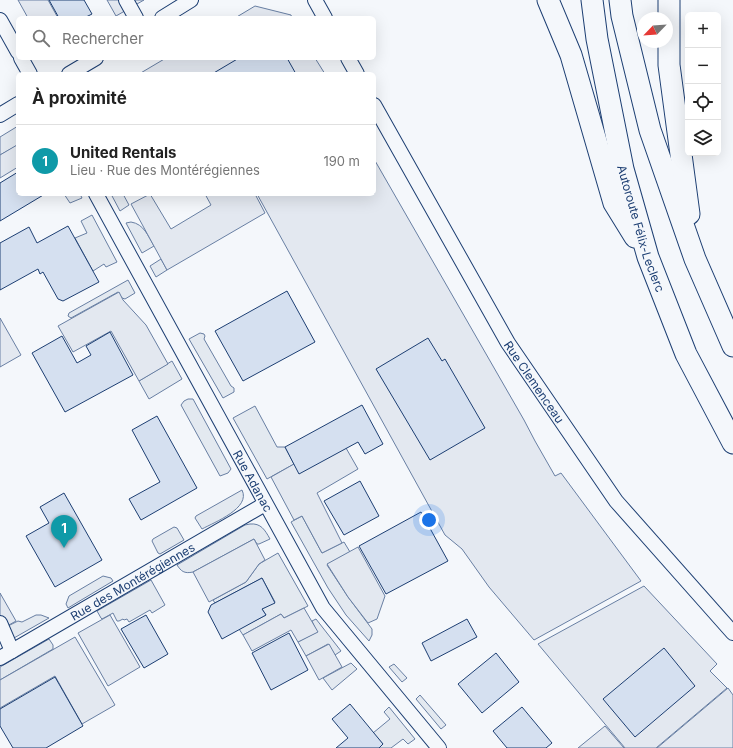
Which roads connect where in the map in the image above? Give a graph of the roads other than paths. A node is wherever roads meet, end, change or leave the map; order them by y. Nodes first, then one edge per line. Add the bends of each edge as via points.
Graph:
1 (126, 0) edge
2 (192, 0) edge
3 (315, 0) edge
4 (548, 0) edge
5 (592, 0) edge
6 (620, 0) edge
7 (669, 0) edge
8 (135, 16) edge
9 (165, 16) edge
10 (324, 16) edge
11 (0, 20) edge
12 (16, 48) edge
13 (22, 60) edge
14 (93, 60) edge
15 (349, 60) edge
16 (29, 72) edge
17 (72, 72) edge
18 (356, 72) edge
19 (16, 105) edge
20 (376, 109) edge
21 (0, 115) edge
22 (97, 196) edge
23 (648, 257) junction
24 (695, 258) junction
25 (733, 346) edge
26 (733, 443) edge
27 (265, 504) junction
28 (0, 623) edge
29 (733, 633) edge
30 (6, 654) edge
31 (440, 748) edge

1 - 8 street
2 - 9 street
3 - 10 street
4 - 23 highway via 571,55 614,202
5 - 23 highway, Autoroute Félix-Leclerc via 597,40 623,169
6 - 24 highway via 650,130
7 - 24 highway via 669,65
11 - 12 street
13 - 16 street
14 - 17 street
15 - 18 street
19 - 21 street
20 - 29 street, Rue Clemenceau via 508,343 616,501
22 - 27 street, Rue Adanac
23 - 26 highway, Autoroute Félix-Leclerc via 686,354
24 - 25 highway
27 - 30 street, Rue des Montérégiennes
27 - 31 street, Rue Adanac via 324,608
28 - 30 street

